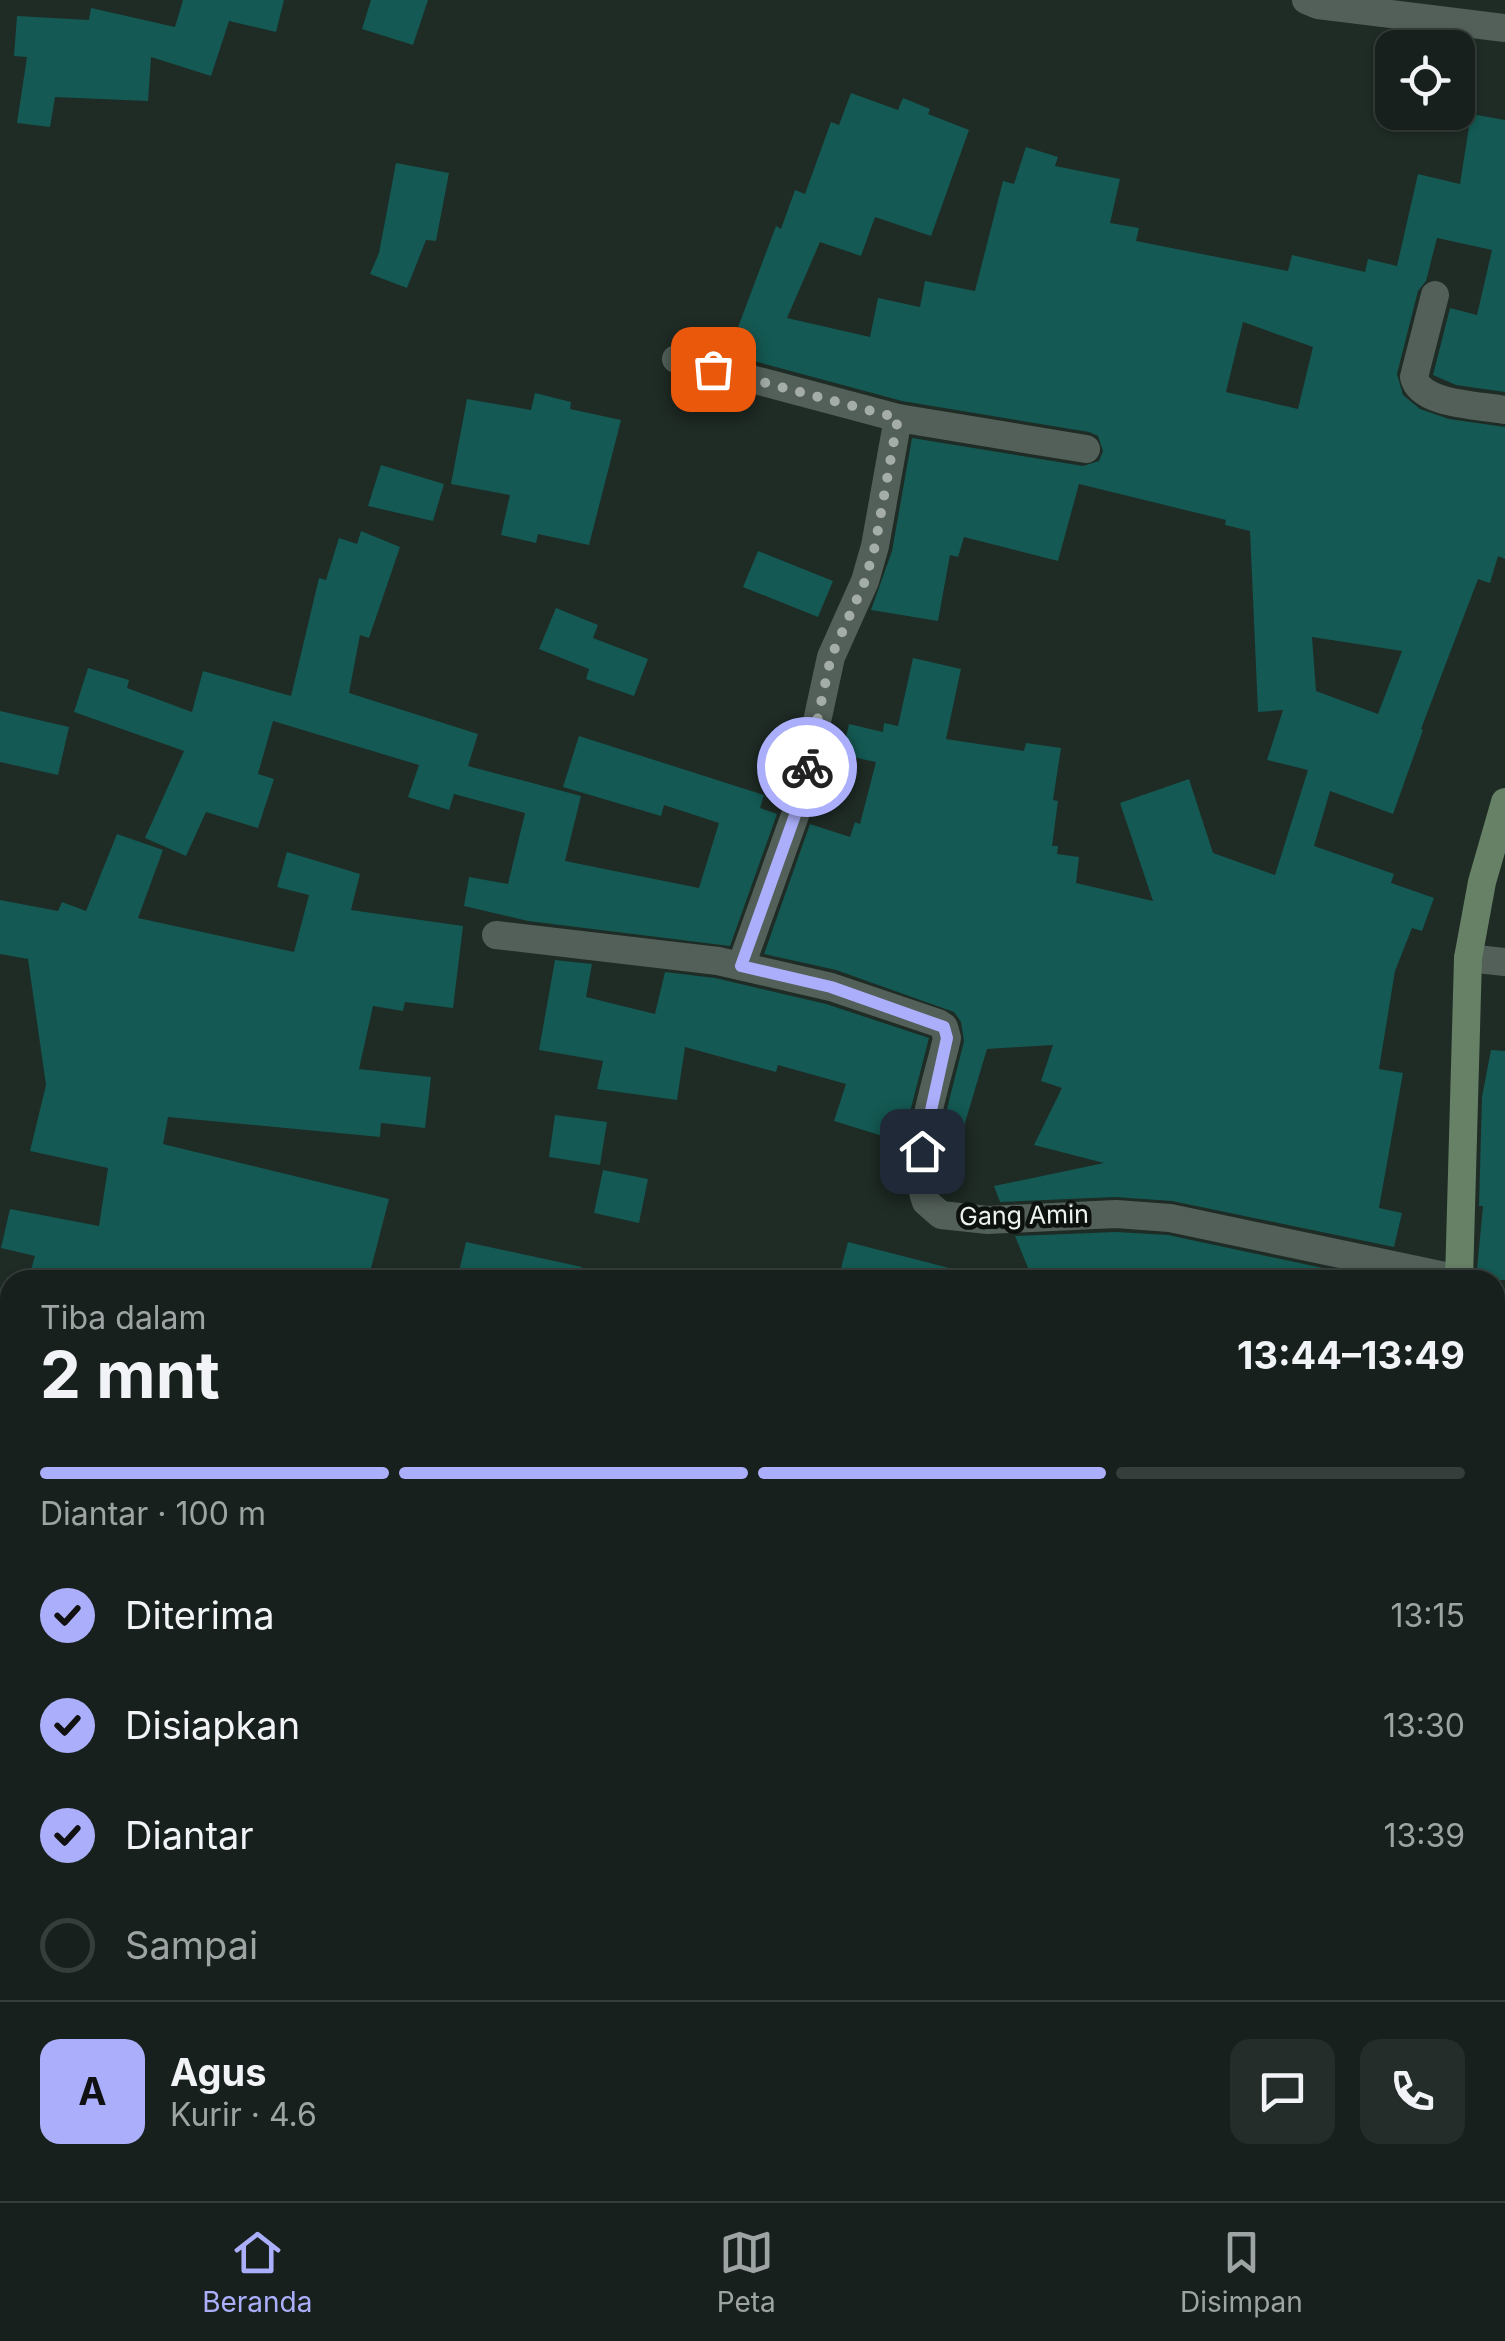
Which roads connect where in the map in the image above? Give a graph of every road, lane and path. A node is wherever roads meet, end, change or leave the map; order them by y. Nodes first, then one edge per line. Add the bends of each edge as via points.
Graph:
1 (1306, 0) edge
2 (1505, 28) edge
3 (1435, 295) dead end
4 (676, 360) dead end
5 (1505, 410) edge
6 (898, 418) junction
7 (1086, 449) dead end
8 (1505, 802) edge
9 (496, 935) dead end
10 (1468, 958) junction
11 (1505, 962) edge
12 (741, 966) junction
13 (1415, 1270) edge
14 (1459, 1270) edge

1 - 2 street
3 - 5 street via 1416,387 1428,396
4 - 6 street
6 - 7 street
6 - 12 street via 865,581 831,657 799,804
8 - 10 main road
9 - 12 street, Gang Amin
10 - 11 street
10 - 14 main road
12 - 13 street, Gang Amin via 831,987 944,1027 920,1174 926,1202 941,1215 988,1220 1144,1214

